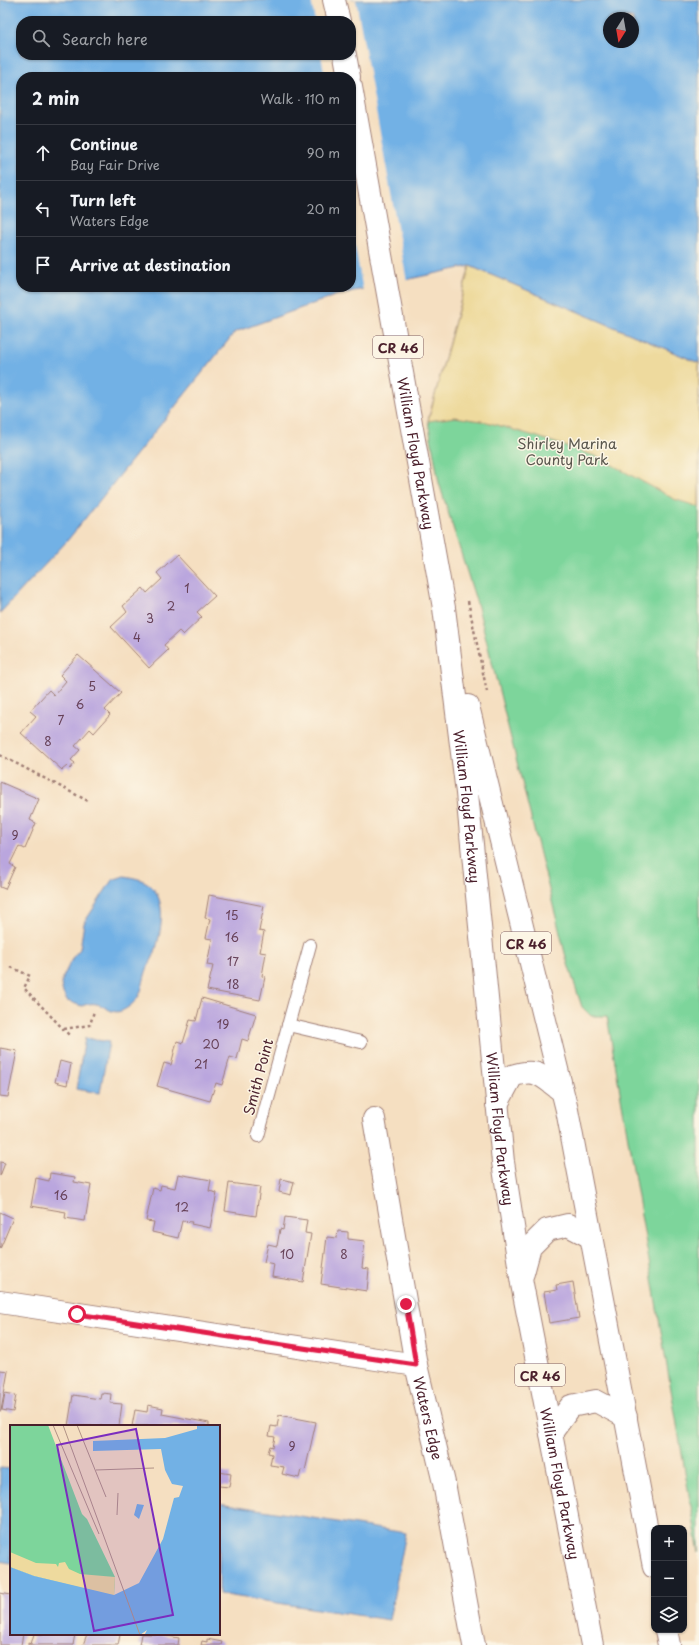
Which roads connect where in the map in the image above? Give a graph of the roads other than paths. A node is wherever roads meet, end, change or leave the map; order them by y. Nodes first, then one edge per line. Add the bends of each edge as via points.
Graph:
1 (334, 0) edge
2 (338, 16) edge
3 (346, 60) edge
4 (348, 72) edge
5 (356, 115) edge
6 (444, 608) junction
7 (310, 945) dead end
8 (288, 1025) junction
9 (360, 1042) dead end
10 (562, 1092) junction
11 (497, 1104) junction
12 (374, 1119) dead end
13 (258, 1136) dead end
14 (591, 1236) junction
15 (522, 1278) junction
16 (0, 1302) edge
17 (416, 1365) junction
18 (626, 1417) junction
19 (551, 1433) junction
20 (653, 1561) edge
21 (667, 1633) edge
22 (474, 1645) edge
23 (592, 1645) edge
24 (669, 1645) edge

1 - 2 main road
3 - 4 main road
5 - 6 main road, William Floyd Parkway / CR 46
6 - 10 main road, William Floyd Parkway / CR 46
6 - 11 main road, William Floyd Parkway / CR 46 via 467,793
7 - 8 lane, Smith Point
8 - 9 lane, Smith Point
8 - 13 lane, Smith Point
10 - 11 main road via 536,1072 525,1071 512,1076
10 - 14 main road, William Floyd Parkway / CR 46
11 - 15 main road, William Floyd Parkway / CR 46 via 503,1162
12 - 17 main road, Waters Edge
14 - 15 main road via 568,1225 547,1230 530,1247
14 - 18 main road, William Floyd Parkway / CR 46
15 - 19 main road, William Floyd Parkway / CR 46
16 - 17 main road
17 - 22 main road, Waters Edge via 444,1483
18 - 19 main road via 596,1401 571,1406
18 - 20 main road, William Floyd Parkway / CR 46
19 - 23 main road, William Floyd Parkway / CR 46
21 - 24 main road

